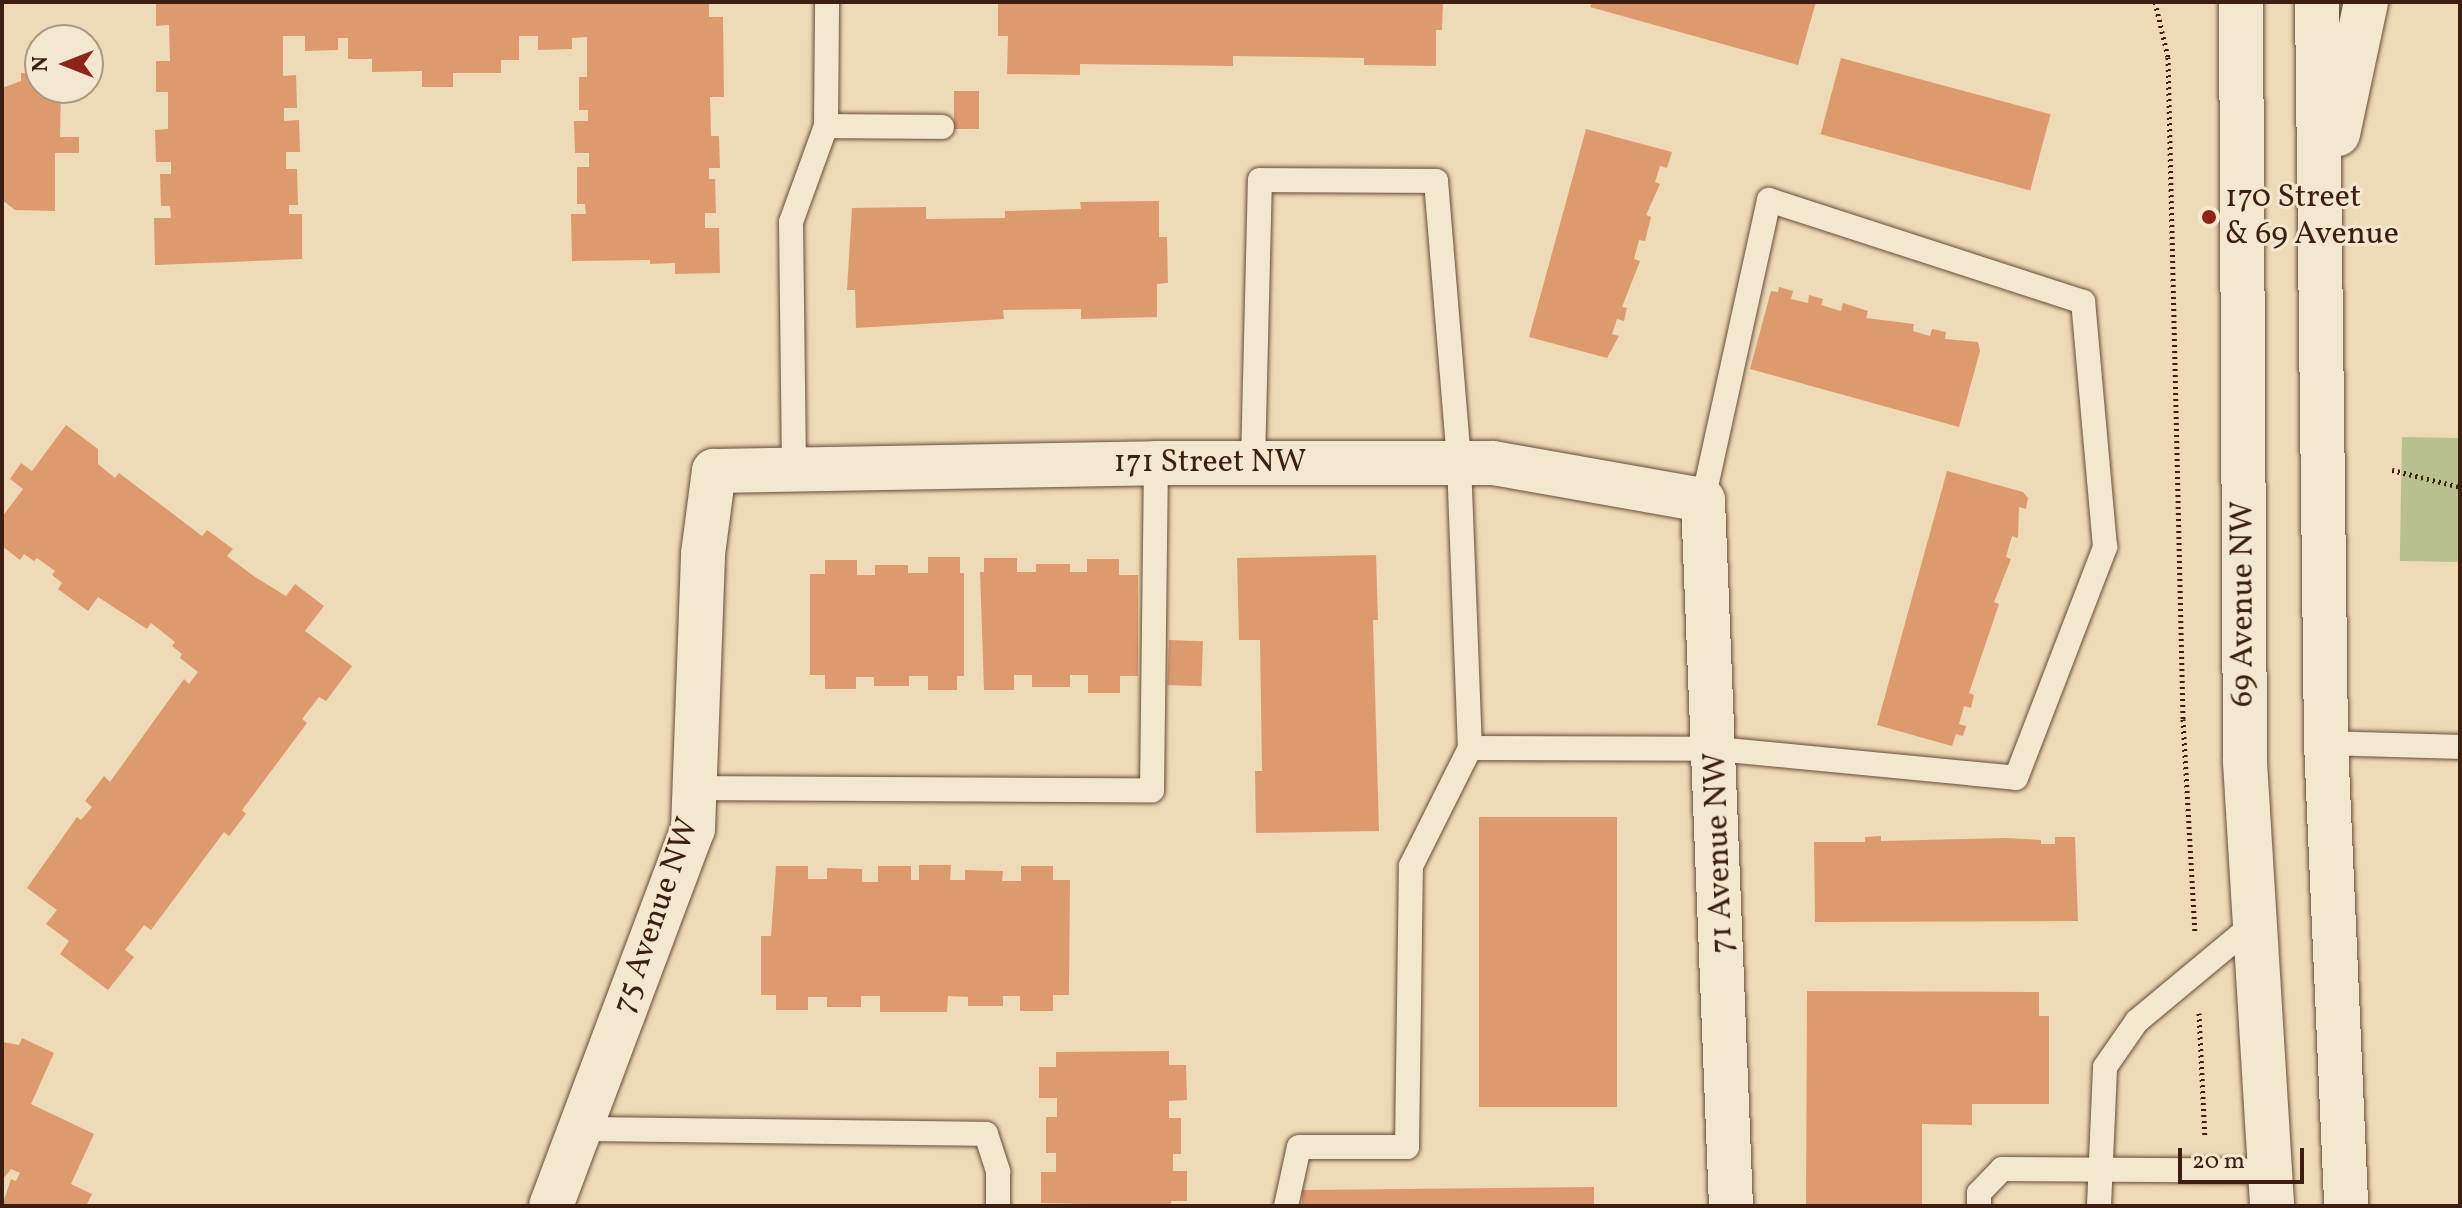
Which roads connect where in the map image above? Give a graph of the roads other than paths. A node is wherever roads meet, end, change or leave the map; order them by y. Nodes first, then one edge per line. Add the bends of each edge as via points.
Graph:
1 (827, 2) edge
2 (2212, 2) edge
3 (2241, 2) edge
4 (2317, 2) edge
5 (2366, 2) edge
6 (2240, 68) junction
7 (826, 126) junction
8 (942, 127) dead end
9 (2320, 235) junction
10 (1156, 463) junction
11 (1253, 463) junction
12 (1459, 463) junction
13 (794, 467) junction
14 (714, 471) joint
15 (1703, 500) junction
16 (2326, 743) junction
17 (2460, 747) edge
18 (1470, 748) junction
19 (1717, 749) junction
20 (697, 788) junction
21 (2255, 923) junction
22 (580, 1129) junction
23 (2101, 1173) junction
24 (2271, 1188) edge
25 (551, 1206) edge
26 (998, 1206) edge
27 (1286, 1206) edge
28 (1731, 1206) edge
29 (1979, 1206) edge
30 (2099, 1206) edge
31 (2346, 1206) edge

1 - 7 lane
2 - 6 main road
3 - 6 main road, 69 Avenue NW
4 - 9 main road
5 - 9 main road
6 - 21 main road, 69 Avenue NW via 2245,762
7 - 8 lane
7 - 13 lane via 791,222
9 - 16 main road
10 - 11 main road, 171 Street NW
10 - 13 main road, 171 Street NW
10 - 20 lane via 1152,790
11 - 12 main road, 171 Street NW
11 - 12 lane via 1260,180 1276,180 1436,181
12 - 15 main road, 171 Street NW via 1493,463
12 - 18 lane
13 - 14 main road, 171 Street NW
14 - 20 main road, 75 Avenue NW via 703,554
15 - 19 main road, 71 Avenue NW
15 - 19 lane via 1769,200 2083,302 2105,547 2016,778
16 - 17 lane
16 - 31 main road
18 - 19 lane
18 - 27 lane via 1411,866 1407,1147 1299,1147
19 - 28 main road, 71 Avenue NW
20 - 22 main road, 75 Avenue NW via 693,829
21 - 23 lane via 2137,1021 2105,1067
21 - 24 main road, 69 Avenue NW
22 - 25 main road, 75 Avenue NW
22 - 26 lane via 986,1134 998,1172
23 - 24 lane via 2206,1171
23 - 29 lane via 2002,1169 1979,1193
23 - 30 lane

